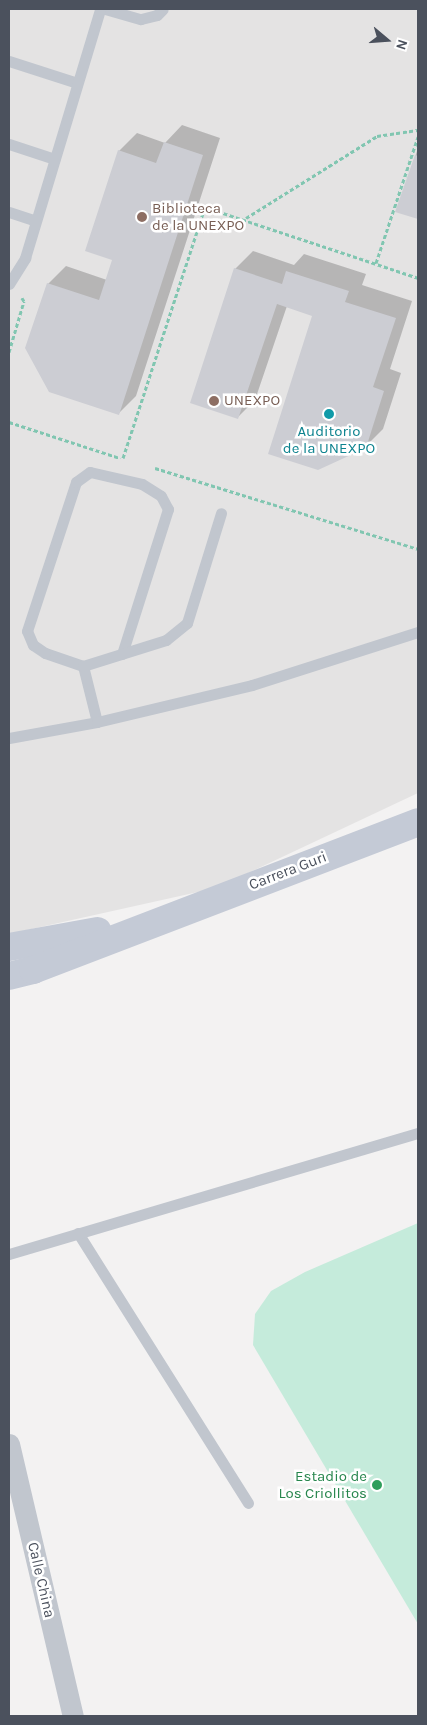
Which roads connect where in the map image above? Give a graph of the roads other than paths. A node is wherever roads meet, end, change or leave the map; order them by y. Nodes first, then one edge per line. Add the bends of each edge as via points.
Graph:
1 (100, 9) edge
2 (104, 9) edge
3 (163, 9) edge
4 (9, 61) edge
5 (77, 84) junction
6 (9, 144) edge
7 (55, 159) junction
8 (9, 212) edge
9 (36, 221) junction
10 (11, 281) edge
11 (221, 513) dead end
12 (418, 632) edge
13 (122, 654) junction
14 (83, 666) junction
15 (97, 722) junction
16 (9, 738) edge
17 (418, 822) edge
18 (158, 920) junction
19 (9, 948) edge
20 (9, 976) edge
21 (418, 1134) edge
22 (78, 1234) junction
23 (9, 1254) edge
24 (9, 1444) edge
25 (248, 1503) dead end
26 (73, 1716) edge

1 - 5 lane
2 - 3 lane via 141,19 150,18
4 - 5 lane
5 - 7 lane
6 - 7 lane
7 - 9 lane
8 - 9 lane
9 - 10 lane via 25,258
11 - 13 lane via 187,623 166,640
12 - 15 lane via 252,685
13 - 14 lane
13 - 14 lane via 168,509 161,496 142,484 90,472 76,482 27,630 33,645 45,653
14 - 15 lane
15 - 16 lane
17 - 18 street, Carrera Guri
18 - 19 street, Carrera Guri
18 - 20 street, Carrera Guri via 33,970
21 - 22 lane
22 - 23 lane
22 - 25 lane
24 - 26 street, Calle China

